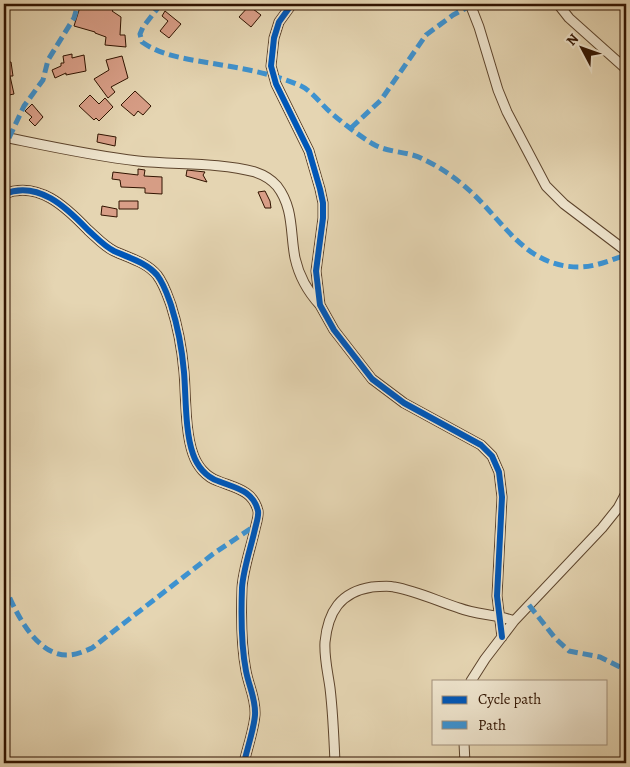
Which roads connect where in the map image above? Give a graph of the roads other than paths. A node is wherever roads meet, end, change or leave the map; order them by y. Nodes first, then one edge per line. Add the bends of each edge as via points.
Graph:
1 (292, 4) edge
2 (470, 4) edge
3 (558, 4) edge
4 (626, 68) edge
5 (4, 137) edge
6 (4, 194) edge
7 (626, 252) edge
8 (320, 305) junction
9 (626, 493) edge
10 (500, 616) junction
11 (514, 621) junction
12 (502, 637) junction
13 (472, 680) edge
14 (464, 744) edge
15 (244, 763) edge
16 (335, 763) edge
17 (466, 763) edge

1 - 8 street via 274,38 271,66 276,84 309,152 323,203 316,270
2 - 7 street via 507,112 546,186
3 - 4 street via 569,18
5 - 8 street via 137,161 245,170 263,175 278,187 287,202 299,272
6 - 15 street via 34,191 58,201 104,244 143,264 163,282 182,342 193,454 208,476 248,493 258,512 242,586 246,672 254,698 255,716
8 - 10 street via 334,330 372,379 404,403 481,445 492,456 500,472 502,497 497,596
9 - 11 street via 602,528
10 - 11 street
10 - 12 street
10 - 16 street via 460,609 392,586 362,589 345,597 332,614 326,642
11 - 12 street
12 - 13 street
14 - 17 street

